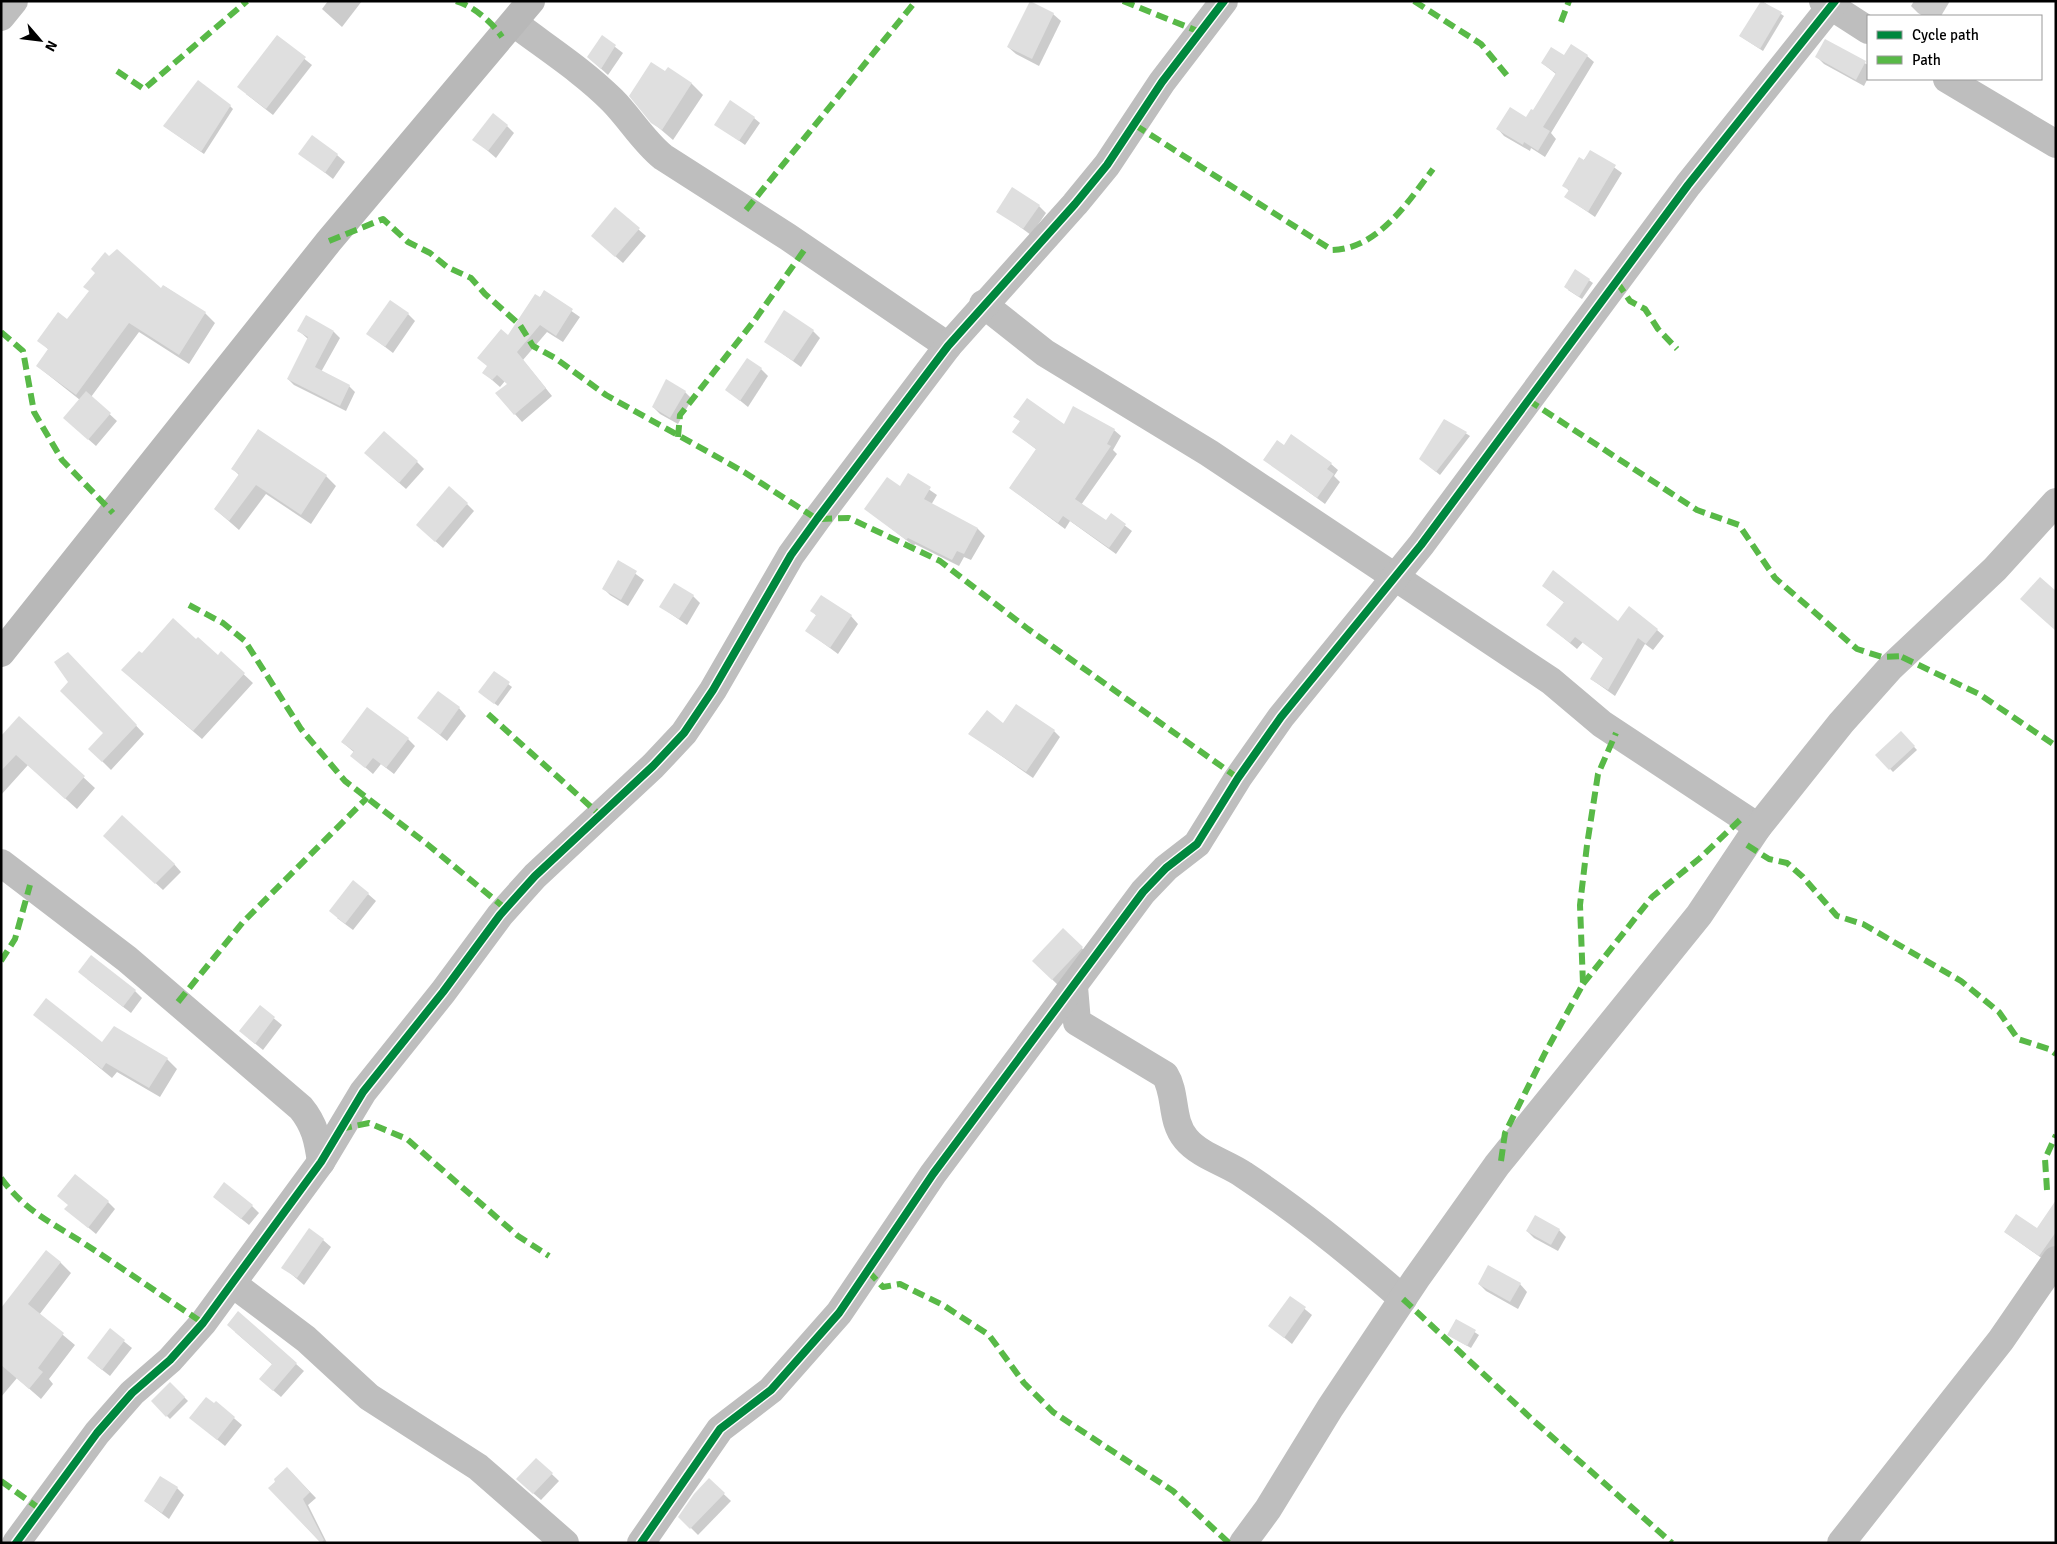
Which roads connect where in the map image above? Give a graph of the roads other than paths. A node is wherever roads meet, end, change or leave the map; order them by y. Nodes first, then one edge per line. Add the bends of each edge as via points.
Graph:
1 (14, 1) edge
2 (531, 1) edge
3 (1224, 1) edge
4 (1830, 3) edge
5 (1, 17) edge
6 (514, 23) junction
7 (1867, 29) edge
8 (1949, 80) edge
9 (2056, 144) edge
10 (984, 304) junction
11 (948, 346) junction
12 (2056, 502) edge
13 (1394, 578) junction
14 (1, 653) edge
15 (1758, 827) junction
16 (1, 863) edge
17 (1074, 987) junction
18 (321, 1162) junction
19 (2056, 1260) edge
20 (233, 1284) junction
21 (1403, 1299) junction
22 (16, 1543) edge
23 (565, 1543) edge
24 (641, 1543) edge
25 (1243, 1543) edge
26 (1841, 1543) edge

1 - 5 main road
2 - 6 street
3 - 10 main road via 1162,82 1107,165
4 - 7 main road
4 - 13 main road via 1688,185
6 - 11 main road via 598,87 653,149
6 - 14 street via 329,241
8 - 9 main road
10 - 11 main road
10 - 13 main road via 1045,353 1208,453
11 - 18 main road via 791,555 713,690 684,733 535,876 500,915 363,1092
12 - 15 main road via 1995,569 1891,666 1841,722
13 - 15 main road via 1551,681 1602,724
13 - 17 main road via 1281,717 1197,844 1154,880
15 - 21 main road via 1699,915 1497,1165
16 - 18 main road via 127,959 301,1108 318,1136
17 - 21 main road via 1077,1022 1165,1075 1170,1083 1173,1112 1186,1139 1244,1174 1331,1239
17 - 24 main road via 933,1174 839,1314 771,1390 715,1436
18 - 20 main road
19 - 26 main road via 2001,1340
20 - 22 main road via 170,1360 132,1393 96,1433
20 - 23 main road via 306,1339 369,1397 478,1467
21 - 25 main road

